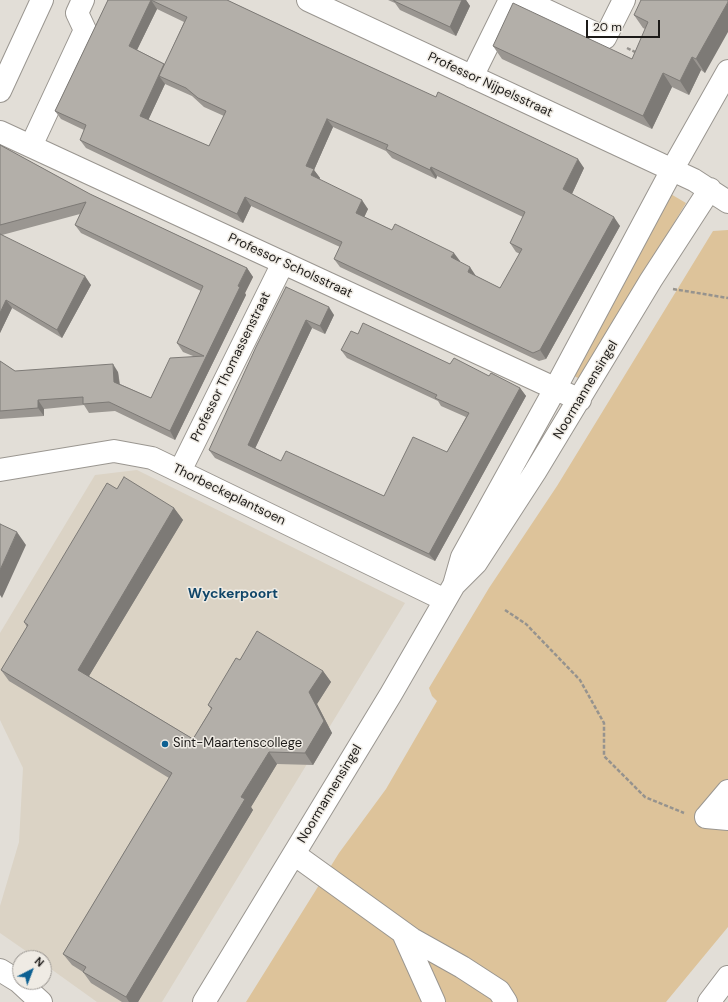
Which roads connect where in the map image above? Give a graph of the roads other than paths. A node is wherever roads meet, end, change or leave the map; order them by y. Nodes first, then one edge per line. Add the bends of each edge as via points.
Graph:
1 (42, 0) edge
2 (83, 0) edge
3 (308, 0) edge
4 (510, 0) edge
5 (524, 0) edge
6 (624, 0) edge
7 (728, 71) edge
8 (472, 77) junction
9 (0, 91) edge
10 (0, 132) edge
11 (31, 146) junction
12 (672, 170) junction
13 (710, 189) junction
14 (728, 202) edge
15 (283, 263) junction
16 (555, 389) junction
17 (580, 400) junction
18 (0, 470) edge
19 (180, 471) junction
20 (450, 592) junction
21 (728, 791) edge
22 (728, 819) edge
23 (294, 854) junction
24 (403, 933) junction
25 (0, 970) edge
26 (728, 977) edge
27 (41, 1002) edge
28 (204, 1002) edge
29 (434, 1002) edge
30 (506, 1002) edge
31 (709, 1002) edge

1 - 9 street
2 - 11 street via 77,13 85,30
3 - 8 street, Professor Nijpelsstraat
4 - 8 street
5 - 6 street via 605,38
7 - 12 street, Noormannensingel
8 - 12 street, Professor Nijpelsstraat
10 - 11 street, Professor Scholsstraat
11 - 15 street, Professor Scholsstraat
12 - 13 street, Professor Nijpelsstraat
12 - 16 street, Noormannensingel
13 - 14 street, Professor Nijpelsstraat
13 - 17 street, Noormannensingel
15 - 16 street, Professor Scholsstraat
15 - 19 street, Professor Thomassenstraat
16 - 17 street, Professor Scholsstraat
16 - 20 street, Noormannensingel via 462,557
17 - 20 street, Noormannensingel via 476,564
18 - 19 street, Thorbeckeplantsoen via 114,451 152,458
19 - 20 street, Thorbeckeplantsoen
20 - 23 street, Noormannensingel via 392,694
21 - 22 street via 706,817
23 - 24 street
23 - 28 street, Noormannensingel
24 - 29 street
24 - 30 street via 499,991
25 - 27 street via 18,981
26 - 31 street

